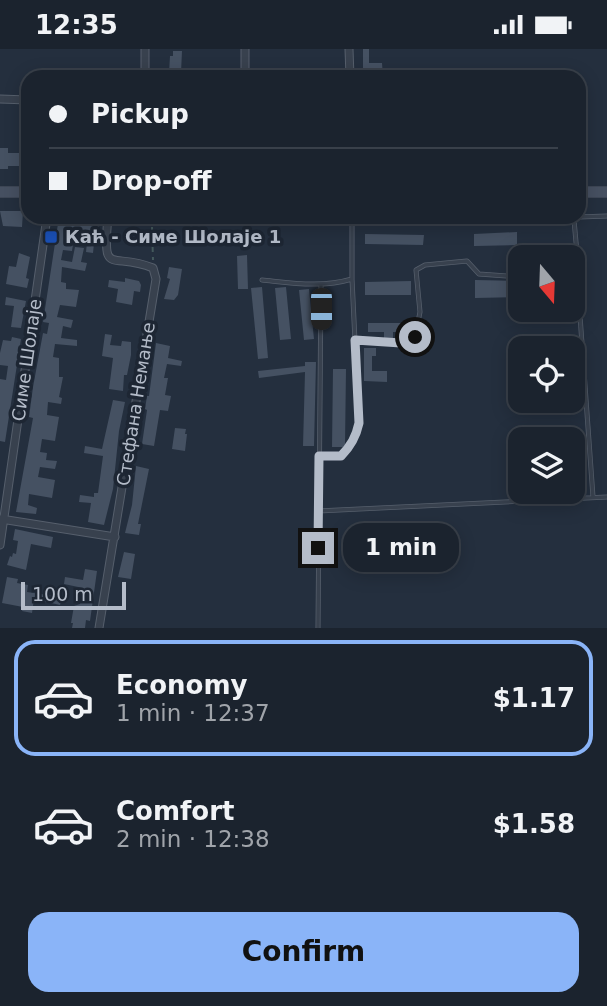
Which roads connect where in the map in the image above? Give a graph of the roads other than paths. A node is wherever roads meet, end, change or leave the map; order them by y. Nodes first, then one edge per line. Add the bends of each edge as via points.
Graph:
1 (145, 49) edge
2 (245, 49) edge
3 (349, 49) edge
4 (145, 70) edge
5 (245, 70) edge
6 (350, 70) edge
7 (0, 99) edge
8 (21, 100) edge
9 (0, 192) edge
10 (21, 192) edge
11 (586, 192) edge
12 (607, 192) edge
13 (607, 216) edge
14 (586, 217) edge
15 (46, 224) edge
16 (107, 224) edge
17 (352, 224) edge
18 (574, 224) edge
19 (576, 245) edge
20 (508, 276) edge
21 (352, 279) junction
22 (262, 280) dead end
23 (321, 284) junction
24 (580, 322) edge
25 (355, 340) junction
26 (319, 456) junction
27 (593, 497) junction
28 (607, 497) edge
29 (318, 511) junction
30 (2, 519) edge
31 (114, 537) junction
32 (0, 545) edge
33 (99, 628) edge
34 (318, 628) edge

1 - 4 street
2 - 5 street
3 - 6 street
7 - 8 street
9 - 10 main road
11 - 12 main road
13 - 14 lane
15 - 30 street, Симе Шолаје
16 - 31 street, Стефана Немање via 109,258 153,268 156,279
17 - 21 lane
18 - 19 lane
20 - 25 lane via 479,274 467,261 425,265 416,270 420,312 415,337 401,343
21 - 23 lane
21 - 25 lane
22 - 23 lane
23 - 26 lane
24 - 27 lane
25 - 26 lane via 356,436 341,456
26 - 29 lane
27 - 28 lane
27 - 29 lane
29 - 34 lane
30 - 31 street
30 - 32 street, Симе Шолаје
31 - 33 street, Стефана Немање

